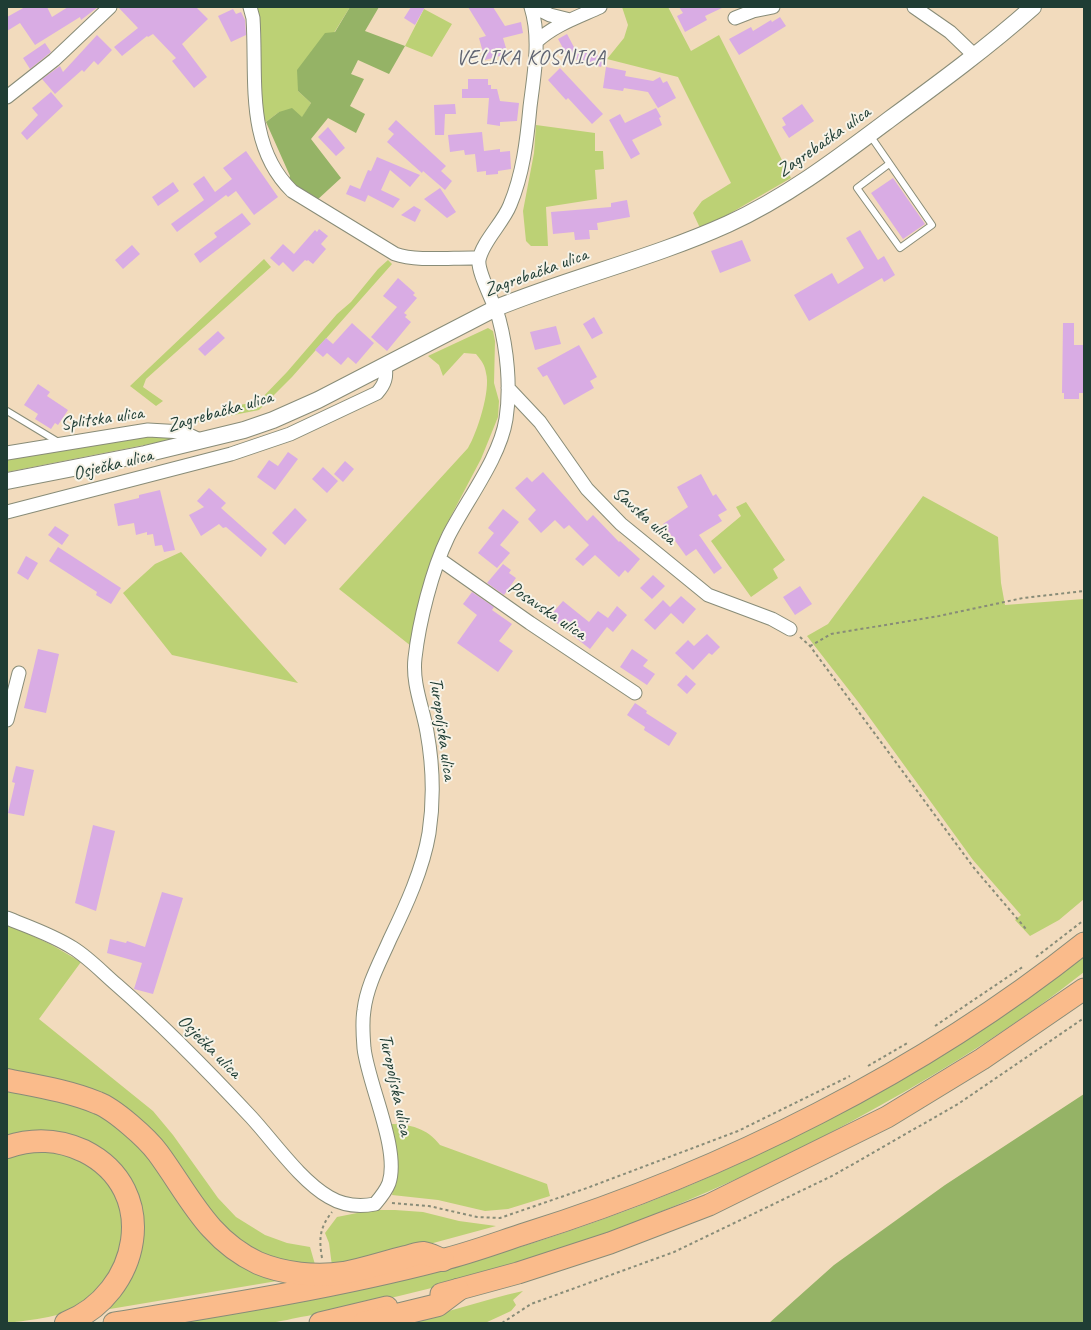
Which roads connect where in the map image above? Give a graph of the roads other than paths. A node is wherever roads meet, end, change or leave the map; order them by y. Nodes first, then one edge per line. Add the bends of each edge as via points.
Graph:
1 (110, 7) edge
2 (250, 7) edge
3 (532, 7) edge
4 (600, 7) edge
5 (773, 7) edge
6 (914, 7) edge
7 (1033, 7) edge
8 (735, 18) dead end
9 (570, 20) junction
10 (536, 42) junction
11 (974, 55) junction
12 (7, 97) edge
13 (869, 135) junction
14 (890, 164) junction
15 (479, 258) junction
16 (496, 308) junction
17 (384, 366) junction
18 (508, 388) junction
19 (7, 411) edge
20 (202, 440) junction
21 (61, 444) junction
22 (7, 453) edge
23 (7, 481) edge
24 (7, 512) edge
25 (439, 559) junction
26 (790, 629) road end
27 (19, 673) dead end
28 (635, 693) dead end
29 (7, 720) edge
30 (7, 918) edge
31 (1084, 944) edge
32 (1084, 989) edge
33 (7, 1080) edge
34 (7, 1147) edge
35 (375, 1204) joint
36 (443, 1260) junction
37 (458, 1290) junction
38 (66, 1323) edge
39 (114, 1323) edge
40 (320, 1323) edge
41 (364, 1323) edge

1 - 12 street via 54,60
2 - 15 street via 254,30 258,131 265,152 280,180 292,192 395,254 403,257
3 - 9 street
3 - 10 street
4 - 9 street
5 - 8 street
6 - 11 street via 950,32
7 - 11 street, Zagrebačka ulica
9 - 10 street
10 - 15 street via 526,143 518,183 508,210
11 - 13 street, Zagrebačka ulica
13 - 14 lane
13 - 16 street, Zagrebačka ulica via 783,196 727,225
14 - 14 lane via 932,225 900,248 857,188
15 - 16 street, Turopoljska ulica via 478,264
16 - 17 street, Zagrebačka ulica
16 - 18 street, Turopoljska ulica via 505,351
17 - 20 street, Zagrebačka ulica via 273,420
17 - 24 street, Osječka ulica via 385,382 377,393 290,434 231,454
18 - 25 street, Turopoljska ulica via 508,409 501,438
18 - 26 street, Savska ulica via 540,422 586,489 622,524 708,595 772,619
19 - 21 lane
20 - 21 street, Splitska ulica via 183,432 148,430
20 - 23 street, Zagrebačka ulica
21 - 22 street, Splitska ulica
25 - 28 street, Posavska ulica
25 - 35 street, Turopoljska ulica via 414,663 416,684 428,733 432,778 428,836 410,894 376,969 364,1008 364,1050 382,1116 391,1163 390,1181
27 - 29 street
30 - 35 street, Osječka ulica via 55,938 91,961 149,1013 235,1100 304,1176 328,1197 341,1203 363,1206
31 - 36 highway via 960,1033 856,1092 724,1160 573,1219
32 - 37 highway via 982,1059 887,1117 761,1180 709,1205 610,1243
33 - 36 highway via 99,1103 120,1117 158,1152 189,1200 218,1236 238,1253 259,1263 286,1272 314,1275 344,1273 422,1253
34 - 38 highway via 42,1140 76,1148 93,1156 109,1169 120,1181 128,1198 133,1236 130,1255 122,1273 96,1305 80,1318
36 - 39 highway via 300,1292
37 - 40 highway
37 - 41 highway via 438,1305

